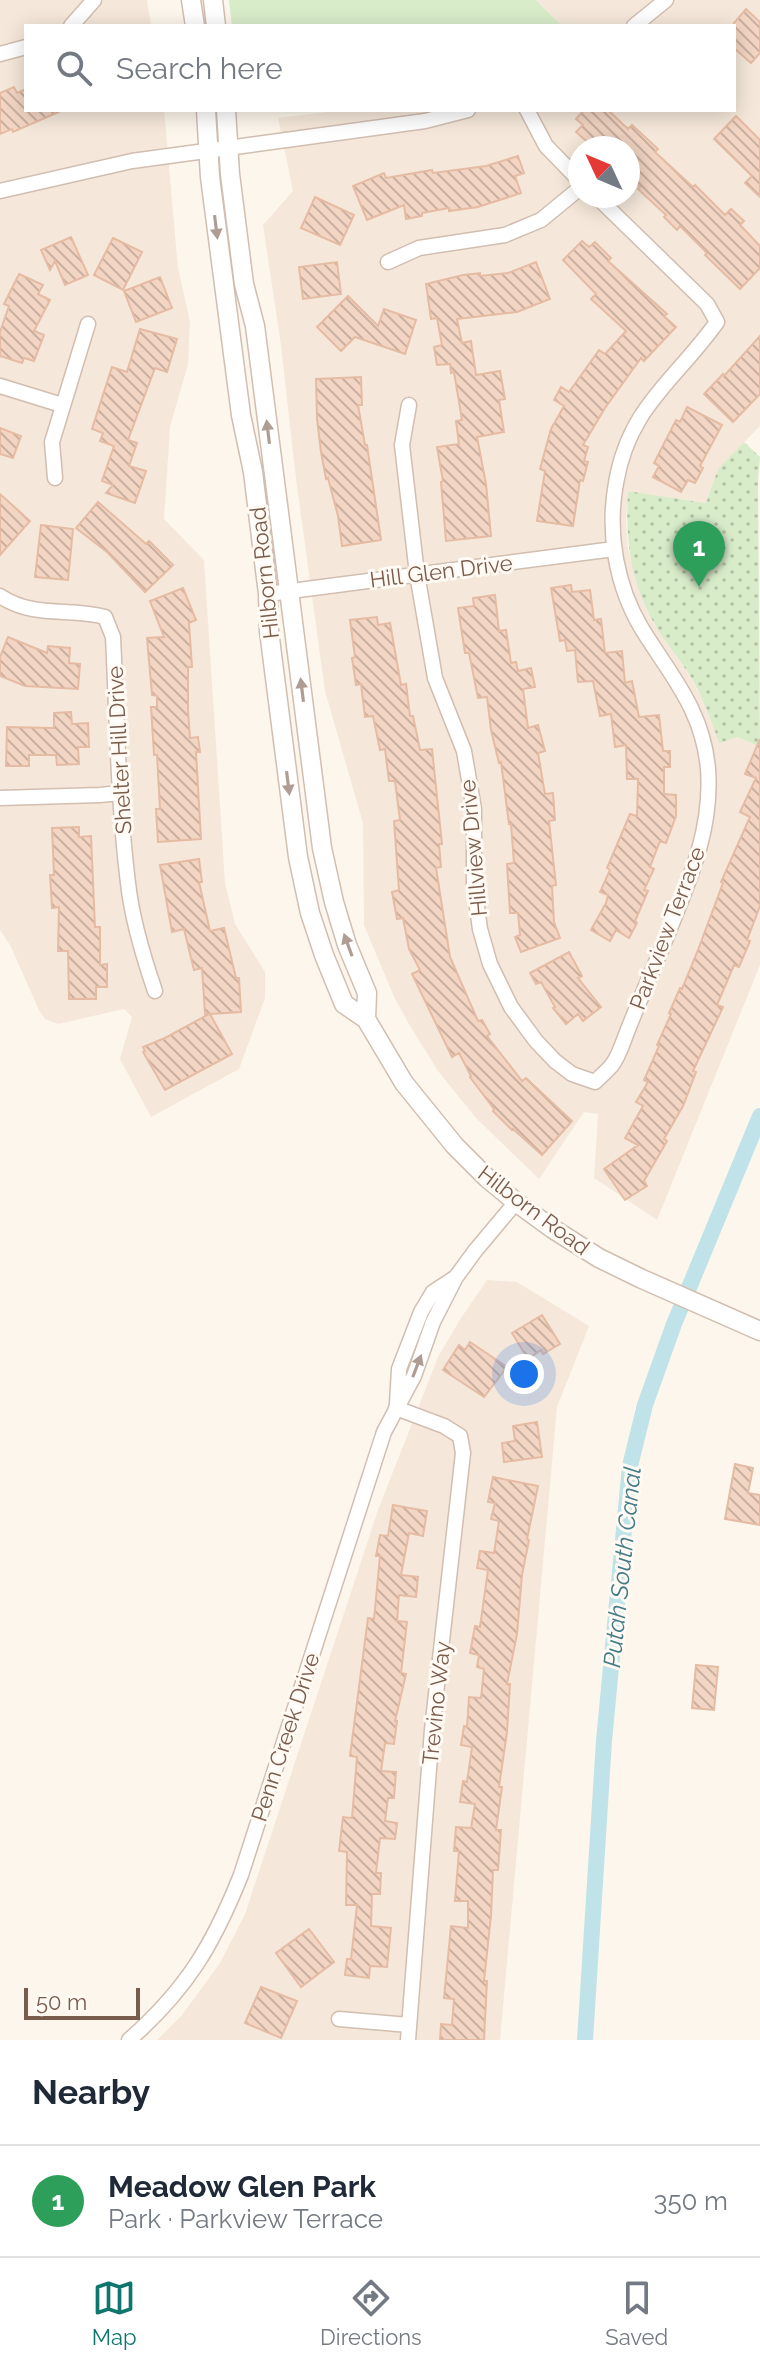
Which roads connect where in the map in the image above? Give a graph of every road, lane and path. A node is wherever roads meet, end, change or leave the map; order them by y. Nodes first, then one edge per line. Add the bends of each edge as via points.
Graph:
1 (94, 0) edge
2 (191, 0) edge
3 (213, 0) edge
4 (666, 0) edge
5 (73, 24) edge
6 (195, 24) edge
7 (216, 24) edge
8 (636, 24) edge
9 (24, 48) edge
10 (0, 54) edge
11 (206, 112) edge
12 (226, 112) edge
13 (460, 112) edge
14 (528, 112) edge
15 (229, 147) junction
16 (208, 150) junction
17 (568, 169) edge
18 (0, 191) edge
19 (568, 198) edge
20 (608, 208) edge
21 (388, 262) dead end
22 (88, 324) dead end
23 (0, 386) edge
24 (62, 405) junction
25 (409, 405) dead end
26 (55, 478) dead end
27 (614, 549) junction
28 (417, 574) junction
29 (289, 591) junction
30 (268, 594) junction
31 (0, 596) edge
32 (120, 793) junction
33 (0, 798) edge
34 (155, 991) dead end
35 (366, 1019) junction
36 (595, 1082) joint
37 (516, 1202) junction
38 (456, 1277) junction
39 (433, 1322) junction
40 (760, 1331) edge
41 (408, 1347) junction
42 (396, 1408) junction
43 (339, 2019) dead end
44 (409, 2032) edge
45 (129, 2040) edge

1 - 5 street
2 - 6 street
3 - 7 street
4 - 8 street
9 - 10 street
11 - 16 street, Hilborn Road
12 - 15 street, Hilborn Road
13 - 15 street
14 - 17 street via 546,146
15 - 16 street
29 -> 15 street, Hilborn Road
16 - 18 street via 120,163
16 -> 30 street, Hilborn Road
19 - 21 street via 541,220 505,235 419,248
20 - 27 street, Parkview Terrace via 707,304 717,322 654,397 627,444 615,484
22 - 24 street
23 - 24 street
24 - 26 street via 52,442
25 - 28 street, Hillview Drive via 402,445
27 - 28 street, Hill Glen Drive
27 - 36 street, Parkview Terrace via 626,597 685,693 701,732 708,808 699,856 614,1064
28 - 29 street, Hill Glen Drive
28 - 36 street, Hillview Drive via 435,678 464,751 474,809 474,885 490,964 511,1007 536,1041 572,1074
29 - 30 street, Hill Glen Drive
35 -> 29 street, Hilborn Road via 367,993 347,945 322,848
30 -> 35 street, Hilborn Road via 294,827 310,913 344,1004
31 - 32 street, Shelter Hill Drive via 51,613 105,617 113,637
32 - 33 street
32 - 34 street, Shelter Hill Drive via 128,886
35 - 37 street, Hilborn Road via 425,1111
37 - 38 street, Penn Creek Drive
37 - 40 street, Hilborn Road via 599,1258
38 - 39 street, Penn Creek Drive
38 - 41 street, Penn Creek Drive via 433,1292
39 - 41 street, Penn Creek Drive
42 -> 39 street, Penn Creek Drive
41 - 42 street, Penn Creek Drive via 399,1369
42 - 44 street, Trevino Way via 460,1436 463,1453 432,1730
42 - 45 street, Penn Creek Drive via 222,1922 174,1996
43 - 44 street

